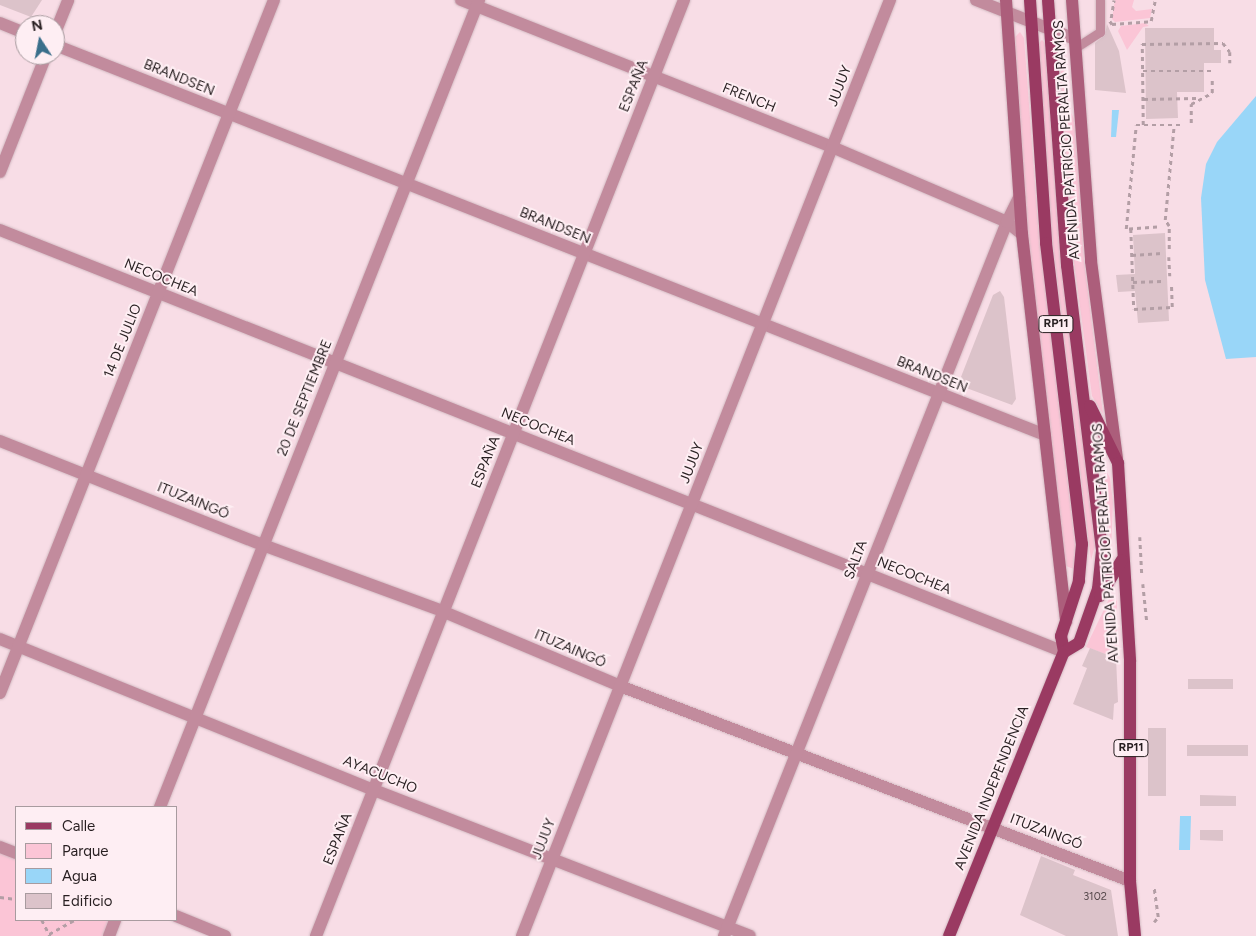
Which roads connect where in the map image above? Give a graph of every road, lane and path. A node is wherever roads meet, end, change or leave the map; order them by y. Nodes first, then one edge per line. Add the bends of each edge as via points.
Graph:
1 (68, 0) edge
2 (274, 0) edge
3 (461, 0) edge
4 (684, 0) edge
5 (890, 0) edge
6 (976, 0) edge
7 (1030, 0) edge
8 (1048, 0) edge
9 (1072, 0) edge
10 (1100, 0) edge
11 (1114, 0) edge
12 (1154, 1) edge
13 (477, 3) edge
14 (1006, 6) edge
15 (1106, 7) dead end
16 (62, 15) edge
17 (1111, 21) junction
18 (1031, 22) junction
19 (0, 23) edge
20 (15, 29) edge
21 (1050, 30) junction
22 (1075, 43) junction
23 (65, 49) edge
24 (1230, 63) dead end
25 (42, 65) edge
26 (1214, 70) dead end
27 (1143, 71) junction
28 (654, 76) junction
29 (1212, 79) dead end
30 (1196, 98) dead end
31 (1144, 99) junction
32 (229, 114) junction
33 (1191, 123) dead end
34 (1143, 125) junction
35 (1174, 125) junction
36 (1183, 125) dead end
37 (832, 147) junction
38 (0, 172) edge
39 (406, 184) junction
40 (1019, 197) junction
41 (1006, 222) junction
42 (1157, 227) dead end
43 (1131, 228) junction
44 (0, 230) edge
45 (1022, 234) junction
46 (1169, 249) dead end
47 (1162, 253) dead end
48 (584, 254) junction
49 (1132, 255) junction
50 (1169, 257) dead end
51 (1170, 276) dead end
52 (1162, 281) dead end
53 (1133, 282) junction
54 (1171, 284) dead end
55 (158, 293) junction
56 (763, 324) junction
57 (335, 363) junction
58 (938, 393) junction
59 (1085, 397) junction
60 (513, 434) junction
61 (1045, 435) junction
62 (0, 441) edge
63 (1118, 462) junction
64 (86, 475) junction
65 (692, 504) junction
66 (1140, 537) dead end
67 (263, 545) junction
68 (1122, 559) junction
69 (867, 574) junction
70 (1142, 574) dead end
71 (1142, 584) dead end
72 (1093, 606) junction
73 (442, 611) junction
74 (1147, 620) dead end
75 (1066, 624) junction
76 (0, 639) edge
77 (18, 646) junction
78 (1064, 652) junction
79 (620, 686) junction
80 (0, 693) edge
81 (195, 716) junction
82 (797, 754) junction
83 (374, 790) junction
84 (160, 806) edge
85 (992, 827) junction
86 (0, 847) edge
87 (15, 853) edge
88 (552, 858) junction
89 (1130, 881) junction
90 (1154, 887) dead end
91 (0, 897) edge
92 (15, 899) edge
93 (178, 917) edge
94 (43, 921) edge
95 (72, 921) edge
96 (116, 921) edge
97 (1154, 922) dead end
98 (726, 931) edge
99 (50, 935) edge
100 (109, 936) edge
101 (225, 936) edge
102 (316, 936) edge
103 (522, 936) edge
104 (750, 936) edge
105 (949, 936) edge
106 (1135, 936) edge

1 - 16 street
2 - 32 street, 14 DE JULIO
3 - 13 street, FRENCH
4 - 28 street, ESPAÑA
5 - 37 street, JUJUY
6 - 14 street
7 - 18 main road, AVENIDA PATRICIO PERALTA RAMOS / RP11
8 - 21 main road, AVENIDA PATRICIO PERALTA RAMOS / RP11
9 - 22 main road, AVENIDA PATRICIO PERALTA RAMOS
10 - 22 street via 1100,32
11 - 17 path
12 - 17 path via 1151,21 1112,24
13 - 28 street, FRENCH
13 - 39 street, 20 DE SEPTIEMBRE
14 - 18 street
14 - 40 main road, AVENIDA PATRICIO PERALTA RAMOS
15 - 17 path via 1108,21
18 - 21 street
18 - 75 main road, AVENIDA PATRICIO PERALTA RAMOS / RP11 via 1046,243 1082,544 1079,581
19 - 20 street
21 - 22 street
21 - 59 main road, AVENIDA PATRICIO PERALTA RAMOS / RP11 via 1066,257
22 - 63 main road, AVENIDA PATRICIO PERALTA RAMOS via 1092,268
23 - 32 street, BRANDSEN
24 - 27 path via 1230,52 1223,43 1142,44
25 - 38 street
26 - 27 path
27 - 31 path
28 - 37 street, FRENCH
28 - 48 street, ESPAÑA
29 - 33 path via 1212,93 1191,104
30 - 31 path
31 - 34 path
32 - 39 street, BRANDSEN
32 - 55 street, 14 DE JULIO
34 - 35 path
34 - 43 path via 1136,125 1126,229
35 - 36 path
35 - 46 path via 1166,220
37 - 41 street, FRENCH
37 - 56 street, JUJUY
39 - 48 street, BRANDSEN
39 - 57 street, 20 DE SEPTIEMBRE
40 - 41 street, SALTA
40 - 45 main road, AVENIDA PATRICIO PERALTA RAMOS
41 - 45 street, FRENCH
41 - 58 street, SALTA
42 - 43 path
43 - 49 path
44 - 55 street, NECOCHEA
45 - 61 main road, AVENIDA PATRICIO PERALTA RAMOS
47 - 49 path
48 - 56 street, BRANDSEN
48 - 60 street, ESPAÑA
49 - 53 path
50 - 51 path
52 - 53 path
53 - 54 path via 1134,310 1172,307
55 - 57 street, NECOCHEA
55 - 64 street, 14 DE JULIO
56 - 58 street, BRANDSEN
56 - 65 street, JUJUY
57 - 60 street, NECOCHEA
57 - 67 street, 20 DE SEPTIEMBRE
58 - 61 street, BRANDSEN
58 - 69 street, SALTA
59 - 63 main road
59 - 72 main road, AVENIDA PATRICIO PERALTA RAMOS / RP11 via 1102,551 1101,576
60 - 65 street, NECOCHEA
60 - 73 street, ESPAÑA
61 - 75 main road, AVENIDA PATRICIO PERALTA RAMOS
62 - 64 street, ITUZAINGÓ
63 - 68 main road, AVENIDA PATRICIO PERALTA RAMOS / RP11
64 - 67 street, ITUZAINGÓ
64 - 77 street, 14 DE JULIO
65 - 69 street, NECOCHEA
65 - 79 street, JUJUY
66 - 70 path
67 - 73 street, ITUZAINGÓ
67 - 81 street, 20 DE SEPTIEMBRE
68 - 72 main road
68 - 89 main road, AVENIDA PATRICIO PERALTA RAMOS / RP11 via 1131,694
69 - 78 street, NECOCHEA
69 - 82 street, SALTA
71 - 74 path
72 - 78 main road, AVENIDA PATRICIO PERALTA RAMOS / RP11 via 1079,643
73 - 79 street, ITUZAINGÓ
73 - 83 street, ESPAÑA
75 - 78 main road, AVENIDA PATRICIO PERALTA RAMOS / RP11 via 1061,636
76 - 77 street, AYACUCHO
77 - 80 street, 14 DE JULIO
77 - 81 street, AYACUCHO
78 - 85 main road, AVENIDA INDEPENDENCIA / RP11
79 - 82 street, ITUZAINGÓ
79 - 88 street, JUJUY
81 - 83 street, AYACUCHO
81 - 84 street, 20 DE SEPTIEMBRE
82 - 85 street, ITUZAINGÓ
82 - 98 street, SALTA
83 - 88 street, AYACUCHO
83 - 102 street, ESPAÑA
85 - 89 street, ITUZAINGÓ
85 - 105 main road, AVENIDA INDEPENDENCIA / RP11
86 - 87 street
88 - 98 street, AYACUCHO
88 - 103 street, JUJUY
89 - 106 main road, AVENIDA PATRICIO PERALTA RAMOS / RP11
90 - 97 path via 1158,917
91 - 92 path
93 - 101 street
94 - 99 path
95 - 99 path
96 - 100 street
98 - 104 street, AYACUCHO

